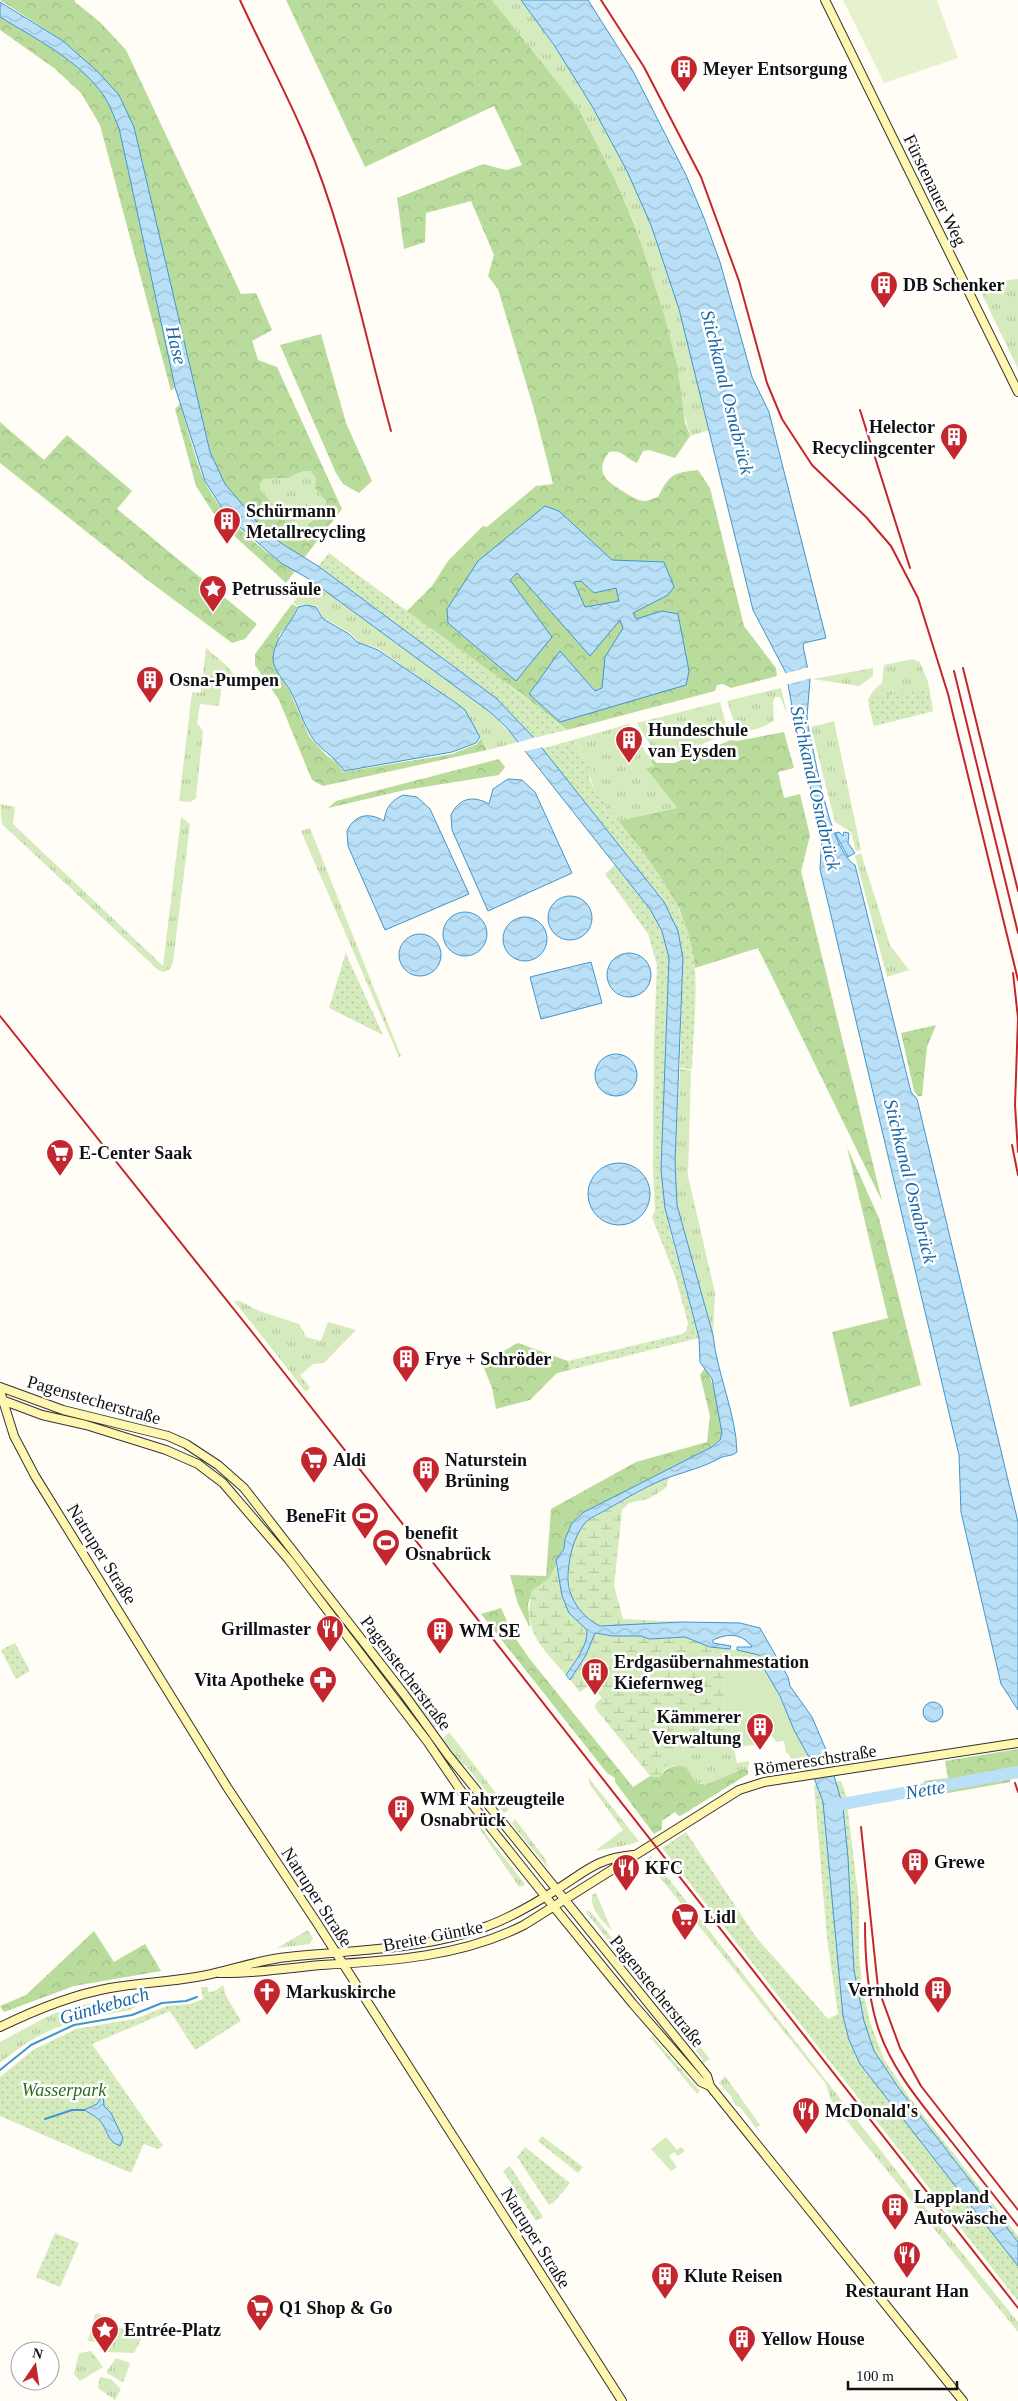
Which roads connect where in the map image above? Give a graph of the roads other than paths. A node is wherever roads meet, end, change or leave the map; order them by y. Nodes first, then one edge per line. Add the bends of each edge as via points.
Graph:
1 (825, 0) edge
2 (1018, 392) edge
3 (0, 1387) edge
4 (0, 1391) edge
5 (2, 1400) edge
6 (419, 1715) junction
7 (409, 1717) junction
8 (1018, 1743) edge
9 (635, 1855) junction
10 (556, 1890) junction
11 (545, 1896) junction
12 (565, 1901) junction
13 (555, 1908) junction
14 (335, 1952) junction
15 (344, 1965) junction
16 (219, 1973) junction
17 (0, 2027) edge
18 (710, 2086) junction
19 (622, 2401) edge
20 (963, 2401) edge

1 - 2 main road, Fürstenauer Weg
3 - 6 main road, Pagenstecherstraße via 63,1410 168,1436 224,1470 250,1494
4 - 5 main road, Natruper Straße
5 - 7 main road, Pagenstecherstraße via 42,1415 166,1450 183,1456 212,1474 236,1496 289,1560
5 - 14 main road, Natruper Straße via 25,1460 227,1787
6 - 7 main road
6 - 10 main road, Pagenstecherstraße
7 - 11 main road, Pagenstecherstraße via 459,1788
8 - 9 main road, Römereschstraße via 764,1782 739,1790
9 - 10 main road, Römereschstraße via 612,1857 596,1863
9 - 12 main road, Römereschstraße
10 - 11 main road, Römereschstraße
10 - 12 main road, Pagenstecherstraße
11 - 13 main road, Pagenstecherstraße
11 - 14 main road, Breite Güntke via 486,1927 458,1935
12 - 13 main road, Römereschstraße
12 - 18 main road, Pagenstecherstraße via 707,2076
13 - 15 main road, Breite Güntke via 510,1933 462,1948
13 - 18 main road, Pagenstecherstraße via 657,2033 700,2082
14 - 15 main road, Natruper Straße
14 - 16 main road, Breite Güntke via 261,1960
15 - 16 main road, Breite Güntke via 251,1974
15 - 19 main road, Natruper Straße
16 - 17 main road, Breite Güntke via 76,1996
18 - 20 main road, Pagenstecherstraße

